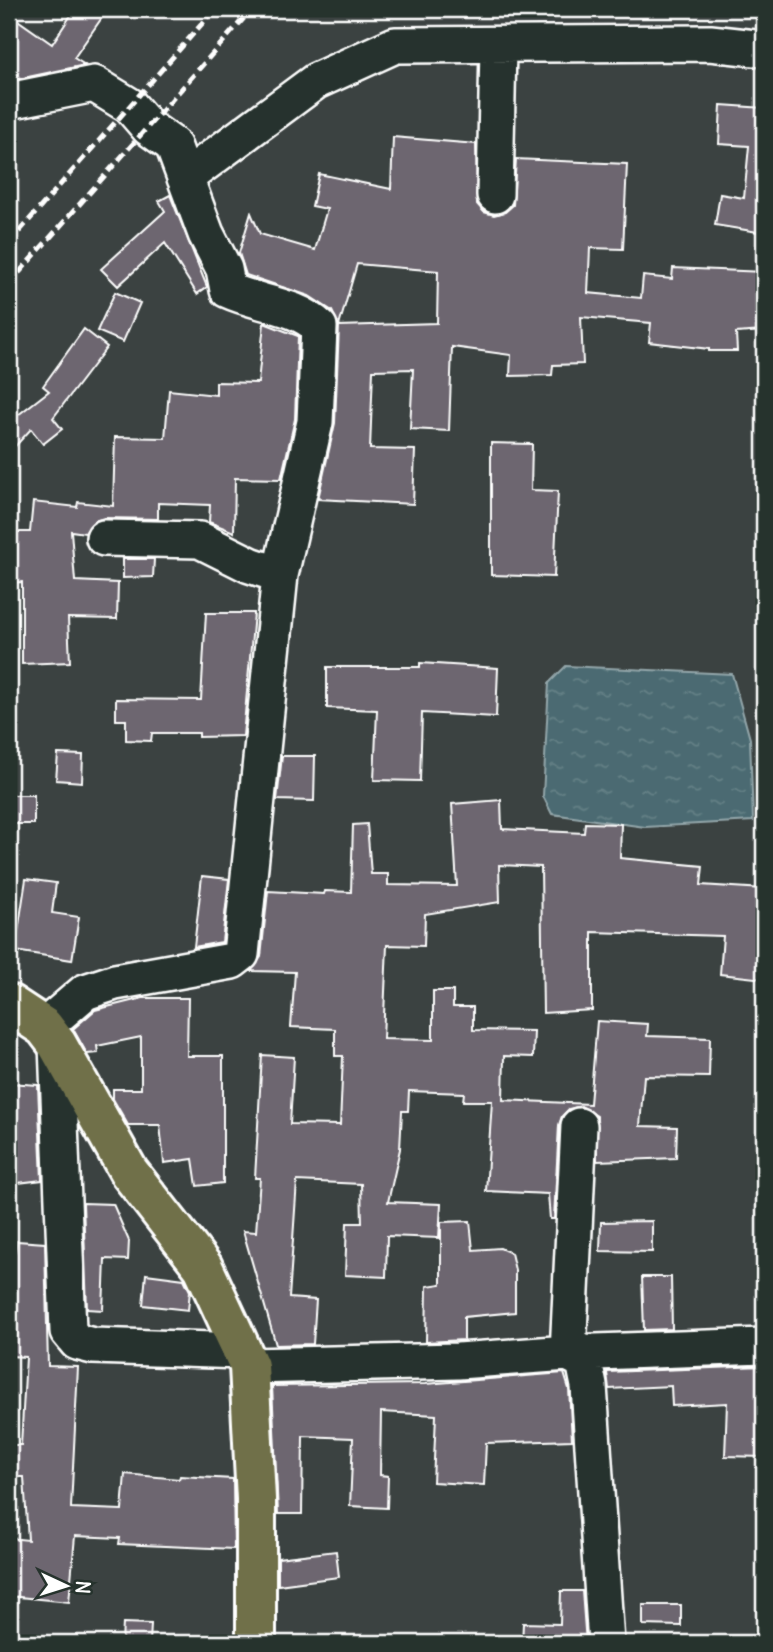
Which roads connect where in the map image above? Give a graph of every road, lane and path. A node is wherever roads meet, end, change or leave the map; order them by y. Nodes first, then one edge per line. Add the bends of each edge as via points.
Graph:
1 (498, 46) junction
2 (764, 49) edge
3 (9, 101) edge
4 (185, 178) junction
5 (495, 195) dead end
6 (104, 538) dead end
7 (280, 575) junction
8 (9, 1004) edge
9 (50, 1036) junction
10 (579, 1126) dead end
11 (764, 1346) edge
12 (568, 1353) junction
13 (245, 1358) junction
14 (257, 1643) edge
15 (606, 1643) edge

1 - 2 street via 710,43
1 - 4 street via 395,45 316,82
1 - 5 street
3 - 4 street via 94,84 130,106 149,128 173,145
4 - 7 street via 224,269 228,290 248,300 304,313 319,327 316,422
6 - 7 street via 200,540
7 - 9 street via 241,954 232,961 115,982 85,992
8 - 9 main road
9 - 13 main road via 129,1172 203,1267
9 - 13 street via 68,1331 77,1342 93,1346
10 - 12 street
11 - 12 street
12 - 13 street via 458,1361
12 - 15 street via 584,1361 589,1386
13 - 14 main road via 256,1499

